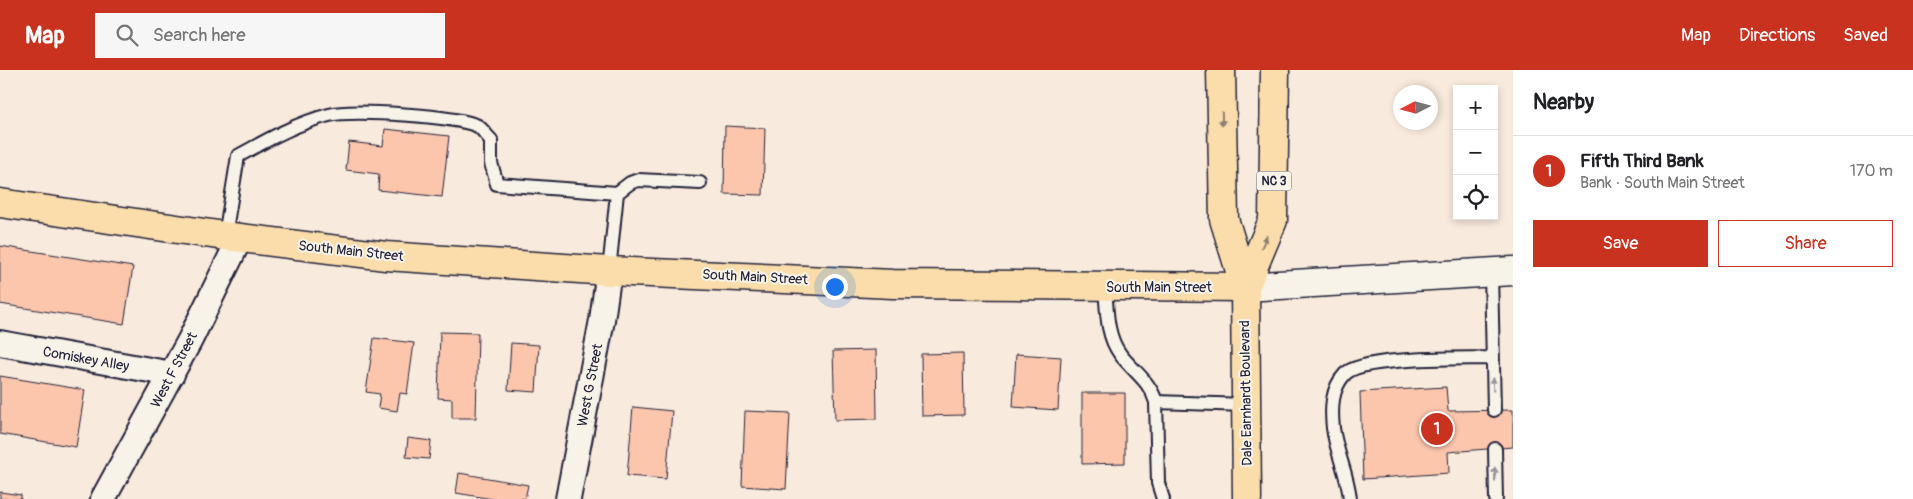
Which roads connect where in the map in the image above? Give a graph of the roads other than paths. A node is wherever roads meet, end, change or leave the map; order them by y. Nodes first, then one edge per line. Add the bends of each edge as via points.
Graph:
1 (1221, 70) edge
2 (1275, 70) edge
3 (700, 183) dead end
4 (617, 193) junction
5 (0, 203) edge
6 (232, 237) junction
7 (609, 271) junction
8 (1502, 272) edge
9 (1105, 286) junction
10 (1245, 287) junction
11 (0, 343) edge
12 (1492, 358) junction
13 (172, 374) junction
14 (1156, 402) junction
15 (1246, 405) junction
16 (1494, 410) dead end
17 (1495, 449) dead end
18 (103, 499) edge
19 (568, 499) edge
20 (1163, 499) edge
21 (1247, 499) edge
22 (1350, 499) edge
23 (1496, 499) edge

1 -> 10 main road, Dale Earnhardt Boulevard / NC 3 via 1224,219
10 -> 2 main road, Dale Earnhardt Boulevard / NC 3 via 1273,220
3 - 4 lane via 638,180
4 - 6 lane via 496,184 491,140 478,126 454,120 373,112 330,114 238,156
4 - 7 lane
5 - 6 main road, South Main Street
6 - 7 main road, South Main Street via 386,256
6 - 13 street, West F Street
7 - 9 main road, South Main Street via 893,284
7 - 19 street, West G Street
8 - 10 main road, South Main Street
8 - 12 lane
9 - 10 main road, South Main Street
9 - 14 lane via 1108,328 1112,339 1153,391
10 - 15 main road, Dale Earnhardt Boulevard / NC 3
11 - 13 street, Comiskey Alley
16 -> 12 lane
12 - 22 lane via 1370,363 1346,373 1336,386 1332,402 1333,429
13 - 18 street, West F Street
14 - 15 lane
14 - 20 lane via 1158,483
15 - 21 main road, Dale Earnhardt Boulevard / NC 3
23 -> 17 lane

